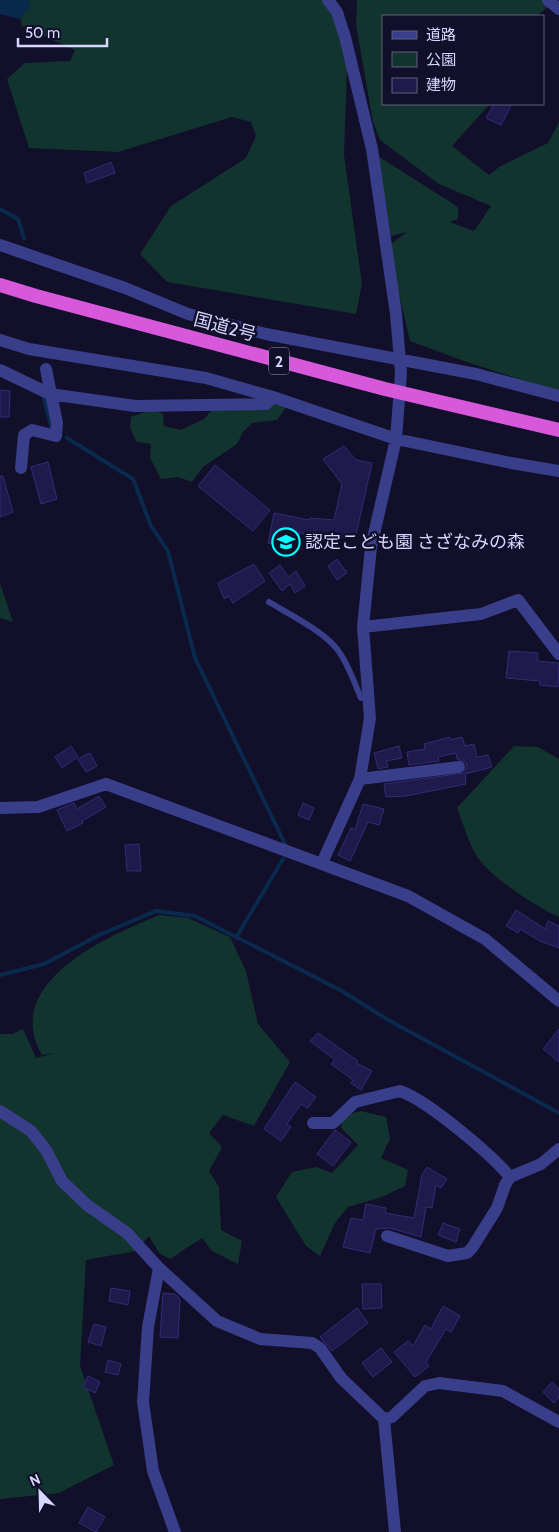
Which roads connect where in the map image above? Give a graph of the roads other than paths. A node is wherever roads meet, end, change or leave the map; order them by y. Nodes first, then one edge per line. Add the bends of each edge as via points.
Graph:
1 (328, 0) edge
2 (548, 0) edge
3 (559, 9) edge
4 (0, 245) edge
5 (0, 284) edge
6 (0, 290) edge
7 (36, 296) junction
8 (0, 340) edge
9 (401, 367) junction
10 (46, 369) dead end
11 (0, 370) edge
12 (50, 394) junction
13 (559, 396) edge
14 (273, 397) junction
15 (559, 430) edge
16 (397, 434) junction
17 (21, 468) dead end
18 (559, 470) edge
19 (269, 602) dead end
20 (363, 627) junction
21 (559, 654) edge
22 (368, 698) junction
23 (459, 767) dead end
24 (360, 779) junction
25 (0, 808) edge
26 (322, 863) junction
27 (559, 1001) edge
28 (0, 1111) edge
29 (312, 1123) dead end
30 (559, 1149) edge
31 (510, 1178) junction
32 (387, 1236) dead end
33 (159, 1268) junction
34 (384, 1419) junction
35 (559, 1422) edge
36 (175, 1532) edge
37 (395, 1532) edge

1 - 9 street via 337,12 345,37 372,149
2 - 3 street
4 - 9 street via 188,314
5 - 7 highway, 国道2号 / 2
6 - 7 highway
7 - 15 highway, 国道2号 / 2 via 385,389
8 - 14 street via 29,349 206,378
9 - 13 street via 476,374
9 - 16 street
10 - 12 street
11 - 12 street
12 - 14 street via 136,406 266,404
12 - 17 street via 57,423 56,436 32,430 24,435
14 - 16 street
16 - 18 street via 511,463
16 - 20 street via 372,547
19 - 22 lane via 325,637 347,666 361,698
20 - 21 street via 480,614 518,600
20 - 22 street
22 - 24 street via 370,718
23 - 24 street
24 - 26 street
25 - 26 street via 38,807 106,784
26 - 27 street via 408,896 484,939
28 - 33 street via 31,1131 46,1150 62,1181 87,1205 127,1233
29 - 31 street via 332,1123 354,1102 400,1091 428,1107 498,1163
30 - 31 street via 541,1164
31 - 32 street via 497,1208 467,1253 448,1256
33 - 34 street via 217,1321 260,1339 312,1343 320,1348 341,1378
33 - 36 street via 148,1328 143,1402 153,1471
34 - 35 street via 392,1418 424,1386 439,1384 503,1391
34 - 37 street

